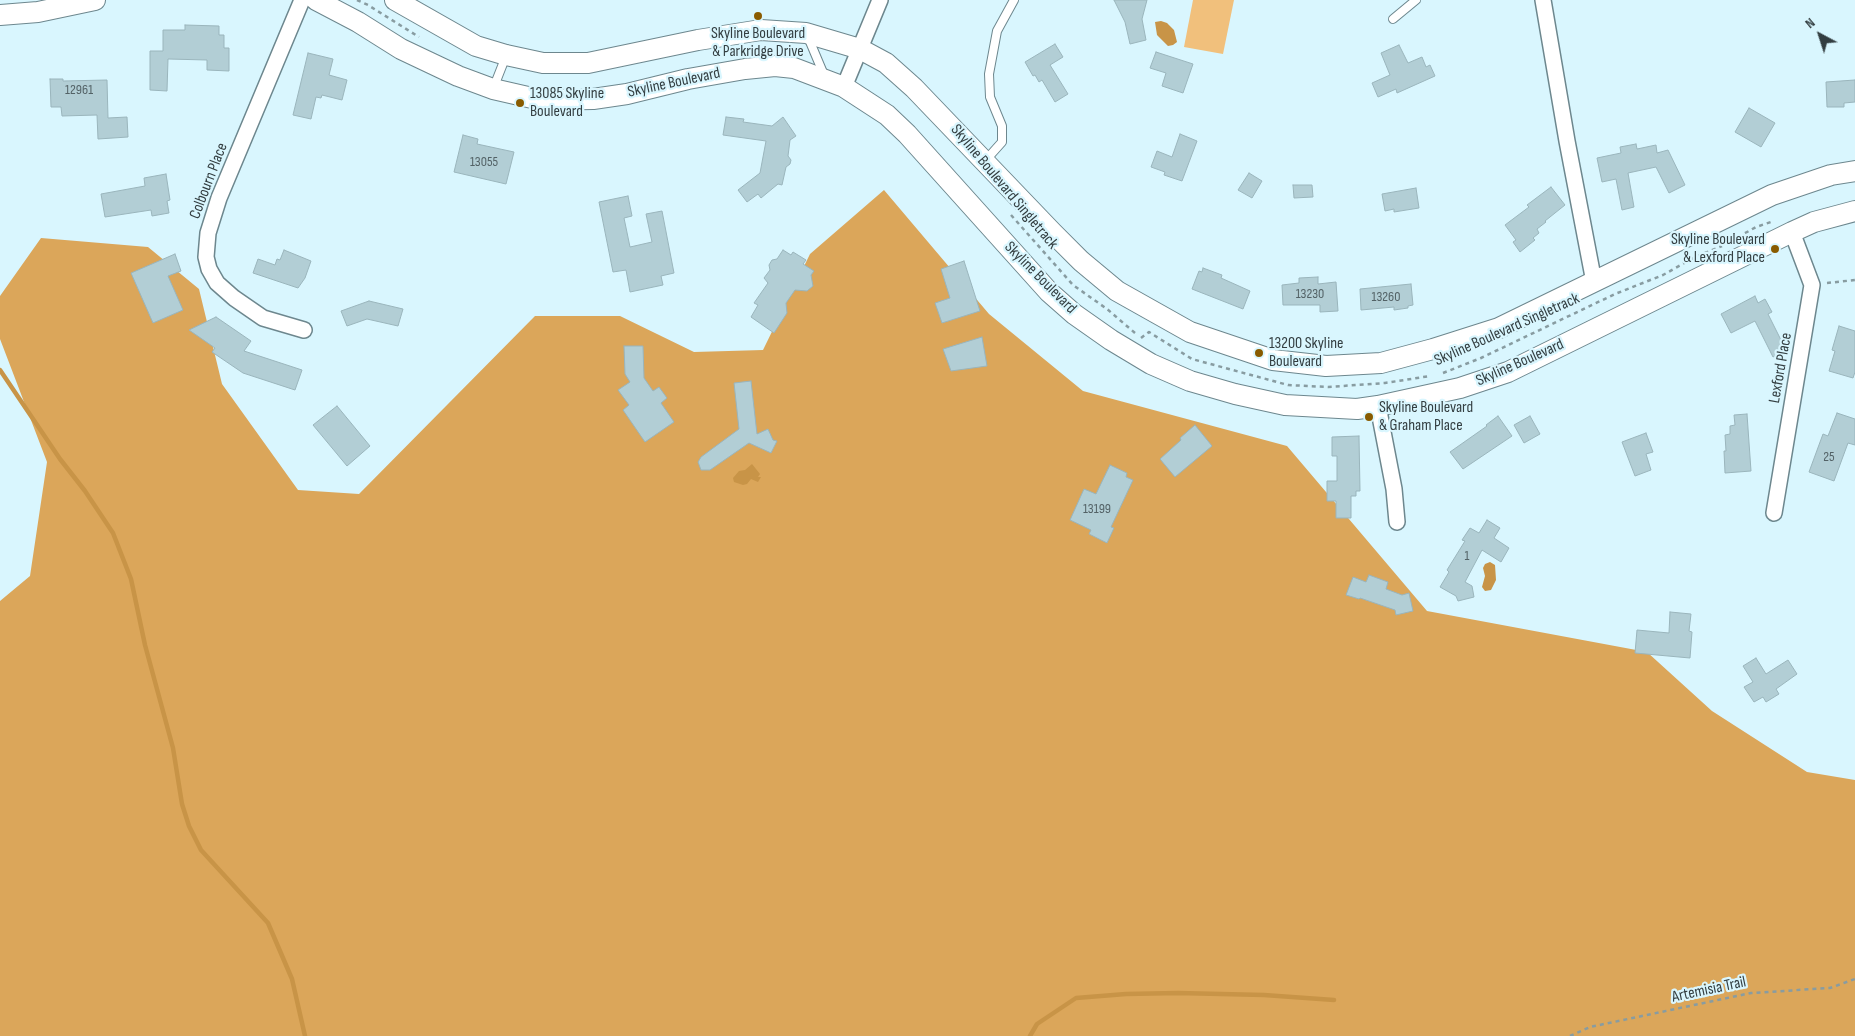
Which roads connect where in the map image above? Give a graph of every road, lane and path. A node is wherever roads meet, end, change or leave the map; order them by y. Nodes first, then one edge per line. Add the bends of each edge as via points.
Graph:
1 (94, 0) edge
2 (302, 0) edge
3 (316, 0) edge
4 (394, 0) edge
5 (880, 0) edge
6 (1014, 0) edge
7 (1416, 0) edge
8 (1543, 0) edge
9 (0, 15) edge
10 (1392, 19) dead end
11 (806, 33) junction
12 (860, 49) junction
13 (506, 55) junction
14 (825, 79) junction
15 (844, 86) junction
16 (493, 89) junction
17 (984, 162) junction
18 (1855, 171) edge
19 (1007, 210) dead end
20 (1855, 211) edge
21 (1772, 222) dead end
22 (1792, 232) junction
23 (1855, 280) edge
24 (1594, 282) junction
25 (1836, 282) dead end
26 (304, 330) dead end
27 (1440, 374) dead end
28 (1431, 376) dead end
29 (1378, 406) junction
30 (1774, 513) dead end
31 (1398, 522) dead end
32 (1855, 980) edge
33 (1570, 1036) edge

1 - 9 main road via 38,12
2 - 26 street, Colbourn Place via 219,198 208,233 206,257 217,283 234,298 263,318
3 - 16 main road, Skyline Boulevard via 401,49
4 - 13 main road via 476,46
5 - 12 street
6 - 17 lane via 997,31 989,74 990,97 1002,126 1002,142
7 - 10 lane
8 - 24 street
11 - 12 main road
11 - 13 main road via 761,30 588,62 543,63
11 - 14 lane
12 - 15 street
12 - 17 main road via 886,63 914,88
13 - 16 lane
14 - 15 main road, Skyline Boulevard
14 - 16 main road, Skyline Boulevard via 794,68 775,66 688,79 593,99 541,100
15 - 29 main road, Skyline Boulevard via 887,115 907,134 1049,292 1074,314 1147,363 1190,381 1285,405 1357,409
17 - 24 main road via 1081,261 1117,291 1190,332 1273,360 1326,366 1381,363 1499,328
18 - 24 main road via 1772,195
19 - 28 path, Skyline Boulevard Singletrack via 1073,285 1142,339 1149,332 1192,359 1288,385 1328,387
20 - 22 main road, Skyline Boulevard via 1814,222
21 - 27 path, Skyline Boulevard Singletrack via 1481,358
22 - 29 main road, Skyline Boulevard via 1508,372 1460,388
22 - 30 street, Lexford Place via 1812,285
23 - 25 path
29 - 31 street
32 - 33 path, Artemisia Trail via 1830,988 1751,993 1590,1028

